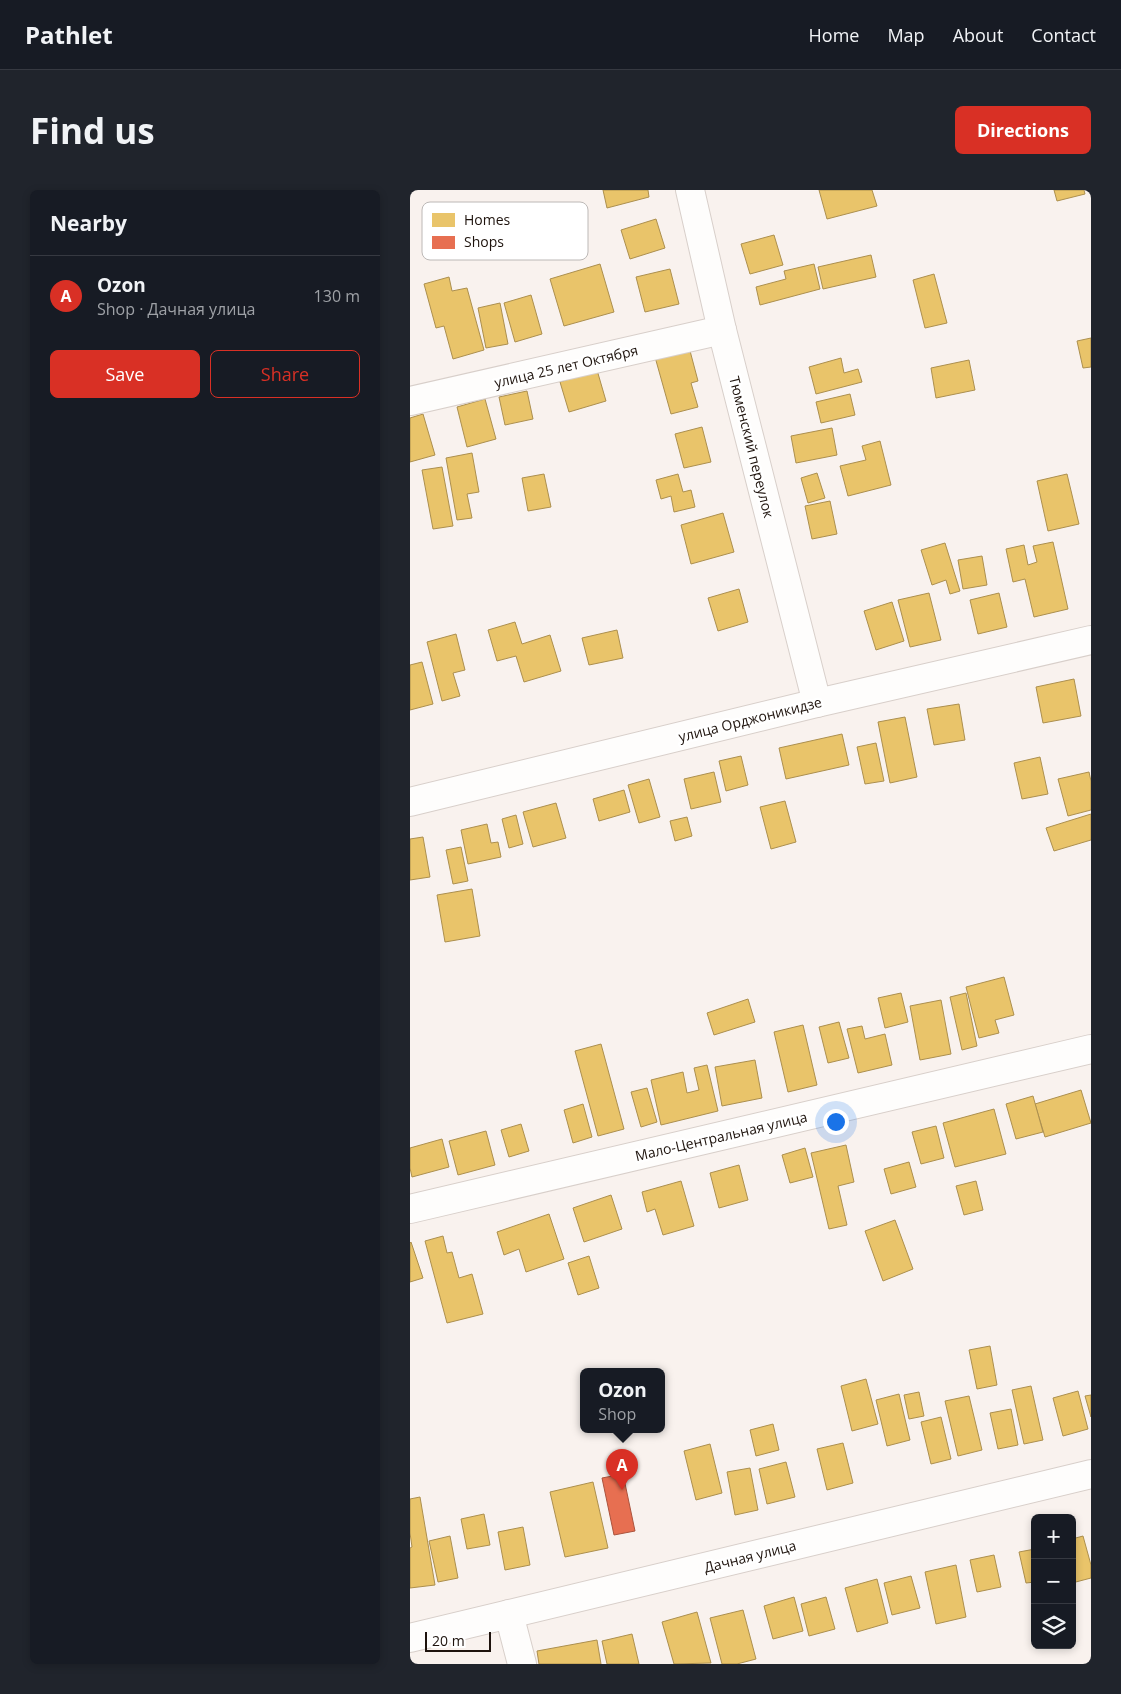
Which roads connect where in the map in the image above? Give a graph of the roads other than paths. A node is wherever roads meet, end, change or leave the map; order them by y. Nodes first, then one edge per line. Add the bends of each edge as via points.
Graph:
1 (690, 190) edge
2 (722, 330) junction
3 (410, 401) edge
4 (1091, 640) edge
5 (817, 702) junction
6 (410, 802) edge
7 (1091, 1049) edge
8 (410, 1209) edge
9 (1091, 1474) edge
10 (509, 1614) junction
11 (410, 1638) edge
12 (522, 1664) edge

1 - 2 street, Тюменский переулок
2 - 3 street, улица 25 лет Октября
2 - 5 street, Тюменский переулок
4 - 5 street, улица Орджоникидзе
5 - 6 street, улица Орджоникидзе
7 - 8 street, Мало-Центральная улица
9 - 10 street, Дачная улица
10 - 11 street, Дачная улица
10 - 12 street

